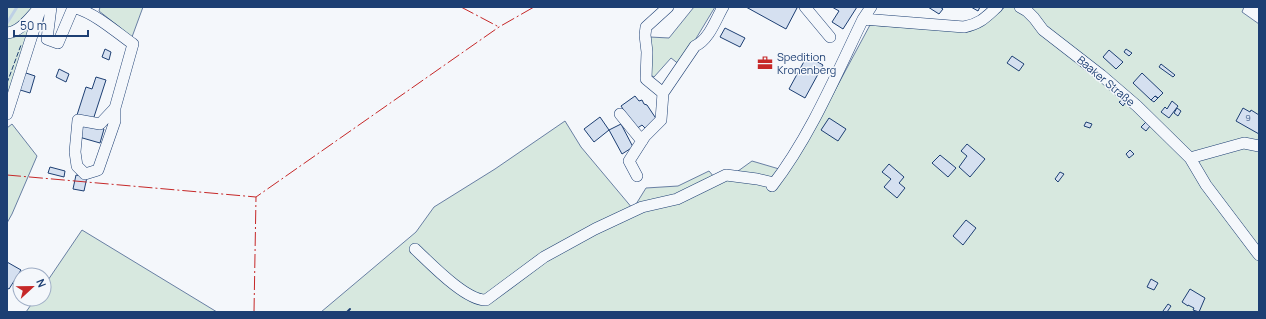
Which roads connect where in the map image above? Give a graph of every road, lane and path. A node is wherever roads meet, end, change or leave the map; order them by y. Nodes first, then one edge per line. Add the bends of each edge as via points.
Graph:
1 (41, 7) edge
2 (52, 7) edge
3 (668, 7) edge
4 (723, 7) edge
5 (805, 7) edge
6 (870, 7) edge
7 (998, 7) edge
8 (1020, 7) edge
9 (863, 19) junction
10 (7, 33) edge
11 (830, 37) dead end
12 (663, 93) junction
13 (115, 108) junction
14 (7, 114) edge
15 (620, 114) dead end
16 (642, 141) junction
17 (1259, 146) edge
18 (1190, 158) junction
19 (636, 176) dead end
20 (415, 249) dead end
21 (1259, 255) edge

1 - 10 street via 19,28
1 - 14 street
2 - 13 street via 47,39 58,43 72,10 76,8 92,15 133,44
3 - 12 street via 646,26 645,32 648,52 646,79
4 - 12 street via 705,39 695,46
5 - 11 street
6 - 9 street
7 - 9 street via 980,22 964,27
8 - 18 street, Baaker Straße via 1027,11 1043,30 1137,106
9 - 20 street via 820,107 786,168 773,184 726,175 682,197 635,210 544,257 486,300 478,300 450,281
12 - 16 street via 661,120
13 - 13 street via 100,124 78,120 76,166 85,174 98,170 115,121
15 - 16 street
16 - 19 street via 629,161
17 - 18 street via 1244,143
18 - 21 street, Baaker Straße via 1206,185

